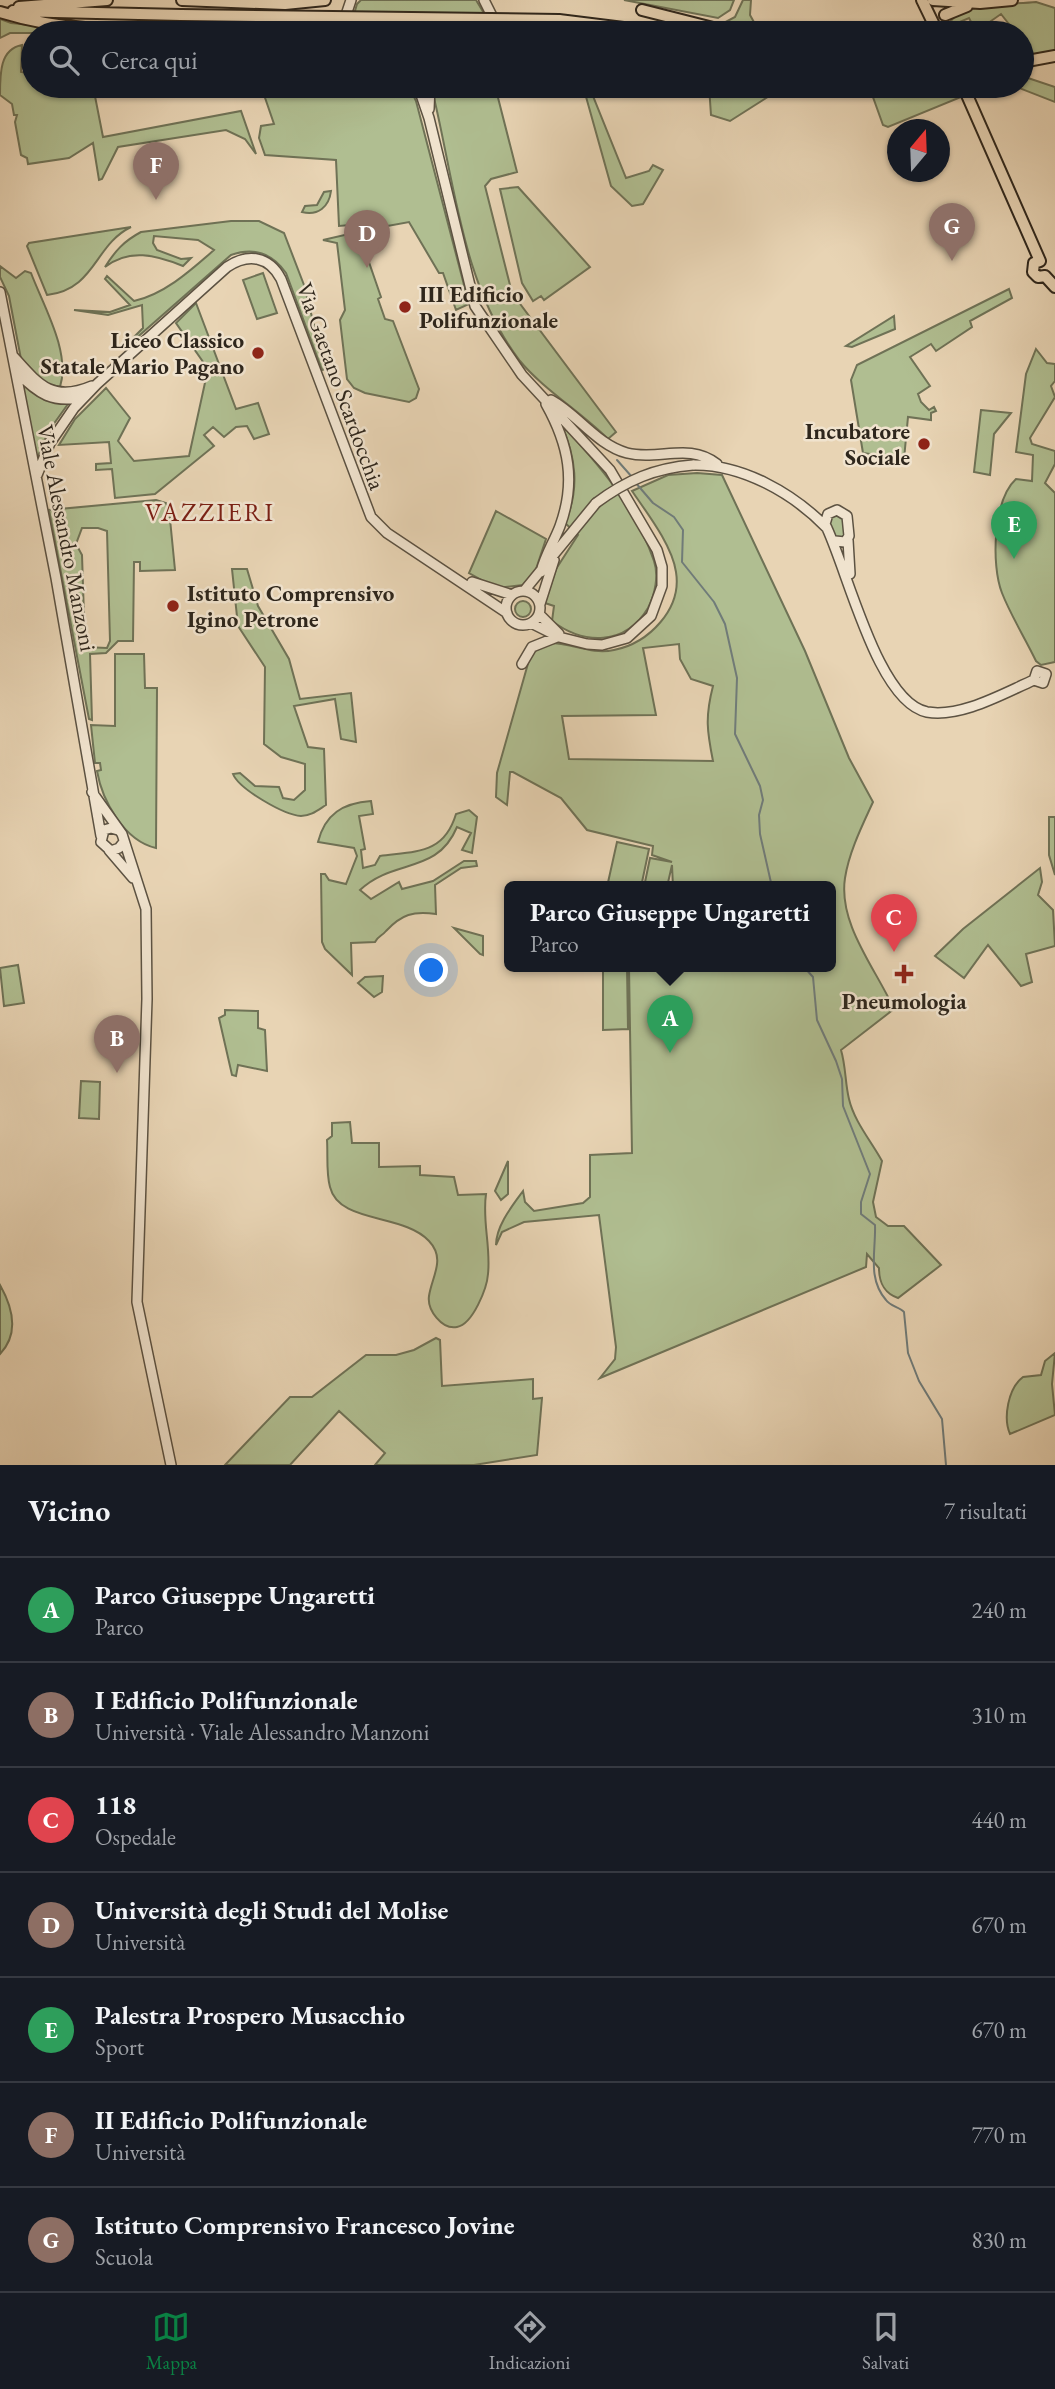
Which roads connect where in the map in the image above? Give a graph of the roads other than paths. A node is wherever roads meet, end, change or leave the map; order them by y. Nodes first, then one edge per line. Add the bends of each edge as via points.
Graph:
1 (107, 0) edge
2 (182, 0) edge
3 (325, 0) edge
4 (351, 0) edge
5 (484, 0) edge
6 (1013, 0) edge
7 (934, 1) edge
8 (980, 3) junction
9 (642, 10) dead end
10 (0, 11) edge
11 (944, 15) junction
12 (30, 21) edge
13 (345, 21) edge
14 (491, 21) edge
15 (567, 21) edge
16 (686, 21) edge
17 (937, 21) edge
18 (942, 21) edge
19 (1055, 55) edge
20 (1034, 59) edge
21 (422, 98) edge
22 (430, 98) edge
23 (968, 98) edge
24 (429, 118) junction
25 (1055, 287) edge
26 (0, 292) edge
27 (13, 356) junction
28 (16, 371) junction
29 (97, 384) junction
30 (540, 394) junction
31 (85, 397) junction
32 (716, 464) junction
33 (37, 475) junction
34 (790, 497) junction
35 (830, 512) junction
36 (827, 528) junction
37 (848, 540) junction
38 (835, 541) junction
39 (558, 548) junction
40 (541, 572) junction
41 (454, 575) junction
42 (851, 586) junction
43 (524, 592) junction
44 (512, 595) junction
45 (540, 609) junction
46 (507, 613) junction
47 (531, 623) junction
48 (559, 637) junction
49 (569, 639) junction
50 (522, 664) dead end
51 (1051, 672) edge
52 (92, 792) junction
53 (119, 830) junction
54 (101, 836) junction
55 (123, 842) junction
56 (109, 850) junction
57 (139, 886) junction
58 (171, 1465) edge

1 - 10 main road
2 - 3 main road via 285,4
4 - 13 street
5 - 14 street
6 - 8 main road
7 - 8 main road
7 - 11 main road
7 - 17 main road
8 - 11 main road
9 - 16 main road
10 - 12 main road
10 - 15 main road, bridge
11 - 18 main road
19 - 20 main road
21 - 24 street
22 - 24 street
23 - 25 main road via 1040,261 1034,263 1033,272
24 - 30 street via 475,306
26 - 27 street, Viale Alessandro Manzoni
27 - 28 street, Viale Alessandro Manzoni
27 - 29 street, Via Gaetano Scardocchia via 54,392
28 - 31 street via 51,399
28 - 33 street, Viale Alessandro Manzoni
29 - 31 street, Via Gaetano Scardocchia
29 - 41 street, Via Gaetano Scardocchia via 227,267 248,257 270,263 281,279 371,517 387,533
30 - 32 street via 569,410 608,446 644,455 692,452 704,454
30 - 40 street via 566,448 570,488
30 - 49 street via 610,470 657,550 662,567 658,601 644,625 614,643
31 - 33 street, Via Gaetano Scardocchia via 62,422
32 - 34 street
32 - 39 street, bridge via 648,472 615,489 596,503
33 - 52 street, Viale Alessandro Manzoni
34 - 35 street
34 - 36 street
35 - 36 street
35 - 37 street via 841,510 847,516
36 - 38 street
37 - 38 street
37 - 42 street
38 - 42 street
39 - 40 street
39 - 45 street
40 - 43 street
41 - 44 street, Via Gaetano Scardocchia
41 - 46 street, Via Gaetano Scardocchia
42 - 51 street via 867,637 886,674 902,698 925,712 957,711 1034,680 1037,671
43 - 44 street
43 - 45 street via 534,595
44 - 46 street
45 - 47 street
45 - 49 street via 552,629
46 - 47 street via 517,624
47 - 48 street
48 - 49 street
48 - 50 street via 532,648
52 - 53 street, Viale Alessandro Manzoni
52 - 54 street, Viale Alessandro Manzoni
53 - 54 street via 109,828
53 - 55 street
54 - 56 street via 102,845
55 - 56 street via 118,849
55 - 57 street
56 - 57 street
57 - 58 street via 148,939 137,1302

